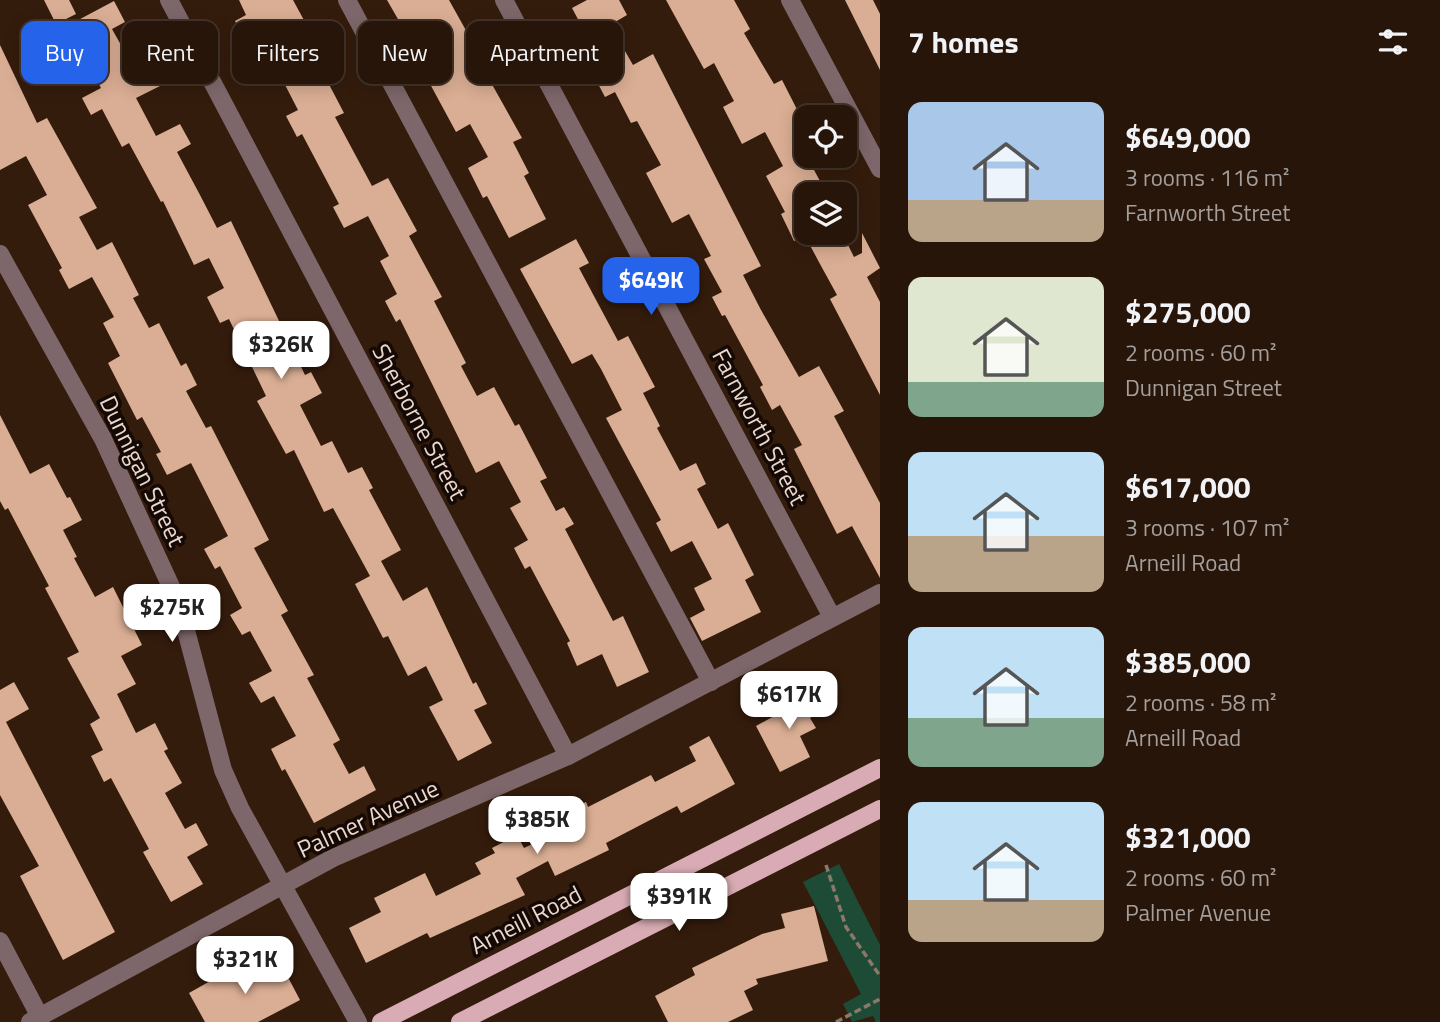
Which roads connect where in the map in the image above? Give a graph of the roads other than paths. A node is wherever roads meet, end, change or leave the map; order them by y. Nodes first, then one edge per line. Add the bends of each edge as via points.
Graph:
1 (169, 0) edge
2 (346, 0) edge
3 (504, 0) edge
4 (790, 0) edge
5 (880, 169) edge
6 (0, 254) edge
7 (880, 593) edge
8 (832, 617) junction
9 (711, 682) junction
10 (568, 756) junction
11 (880, 768) edge
12 (880, 809) edge
13 (284, 886) junction
14 (0, 941) edge
15 (35, 1019) edge
16 (359, 1022) edge
17 (381, 1022) edge
18 (460, 1022) edge

1 - 10 street, Sherborne Street
2 - 9 street
3 - 8 street, Farnworth Street
4 - 5 street
6 - 13 street, Dunnigan Street via 103,439 179,604 223,771
7 - 8 street, Palmer Avenue
8 - 9 street, Palmer Avenue
9 - 10 street, Palmer Avenue
10 - 13 street, Palmer Avenue via 345,853
11 - 17 main road, Arneill Road
12 - 18 main road
13 - 15 street, Palmer Avenue
13 - 16 street, Dunnigan Street
14 - 15 street

